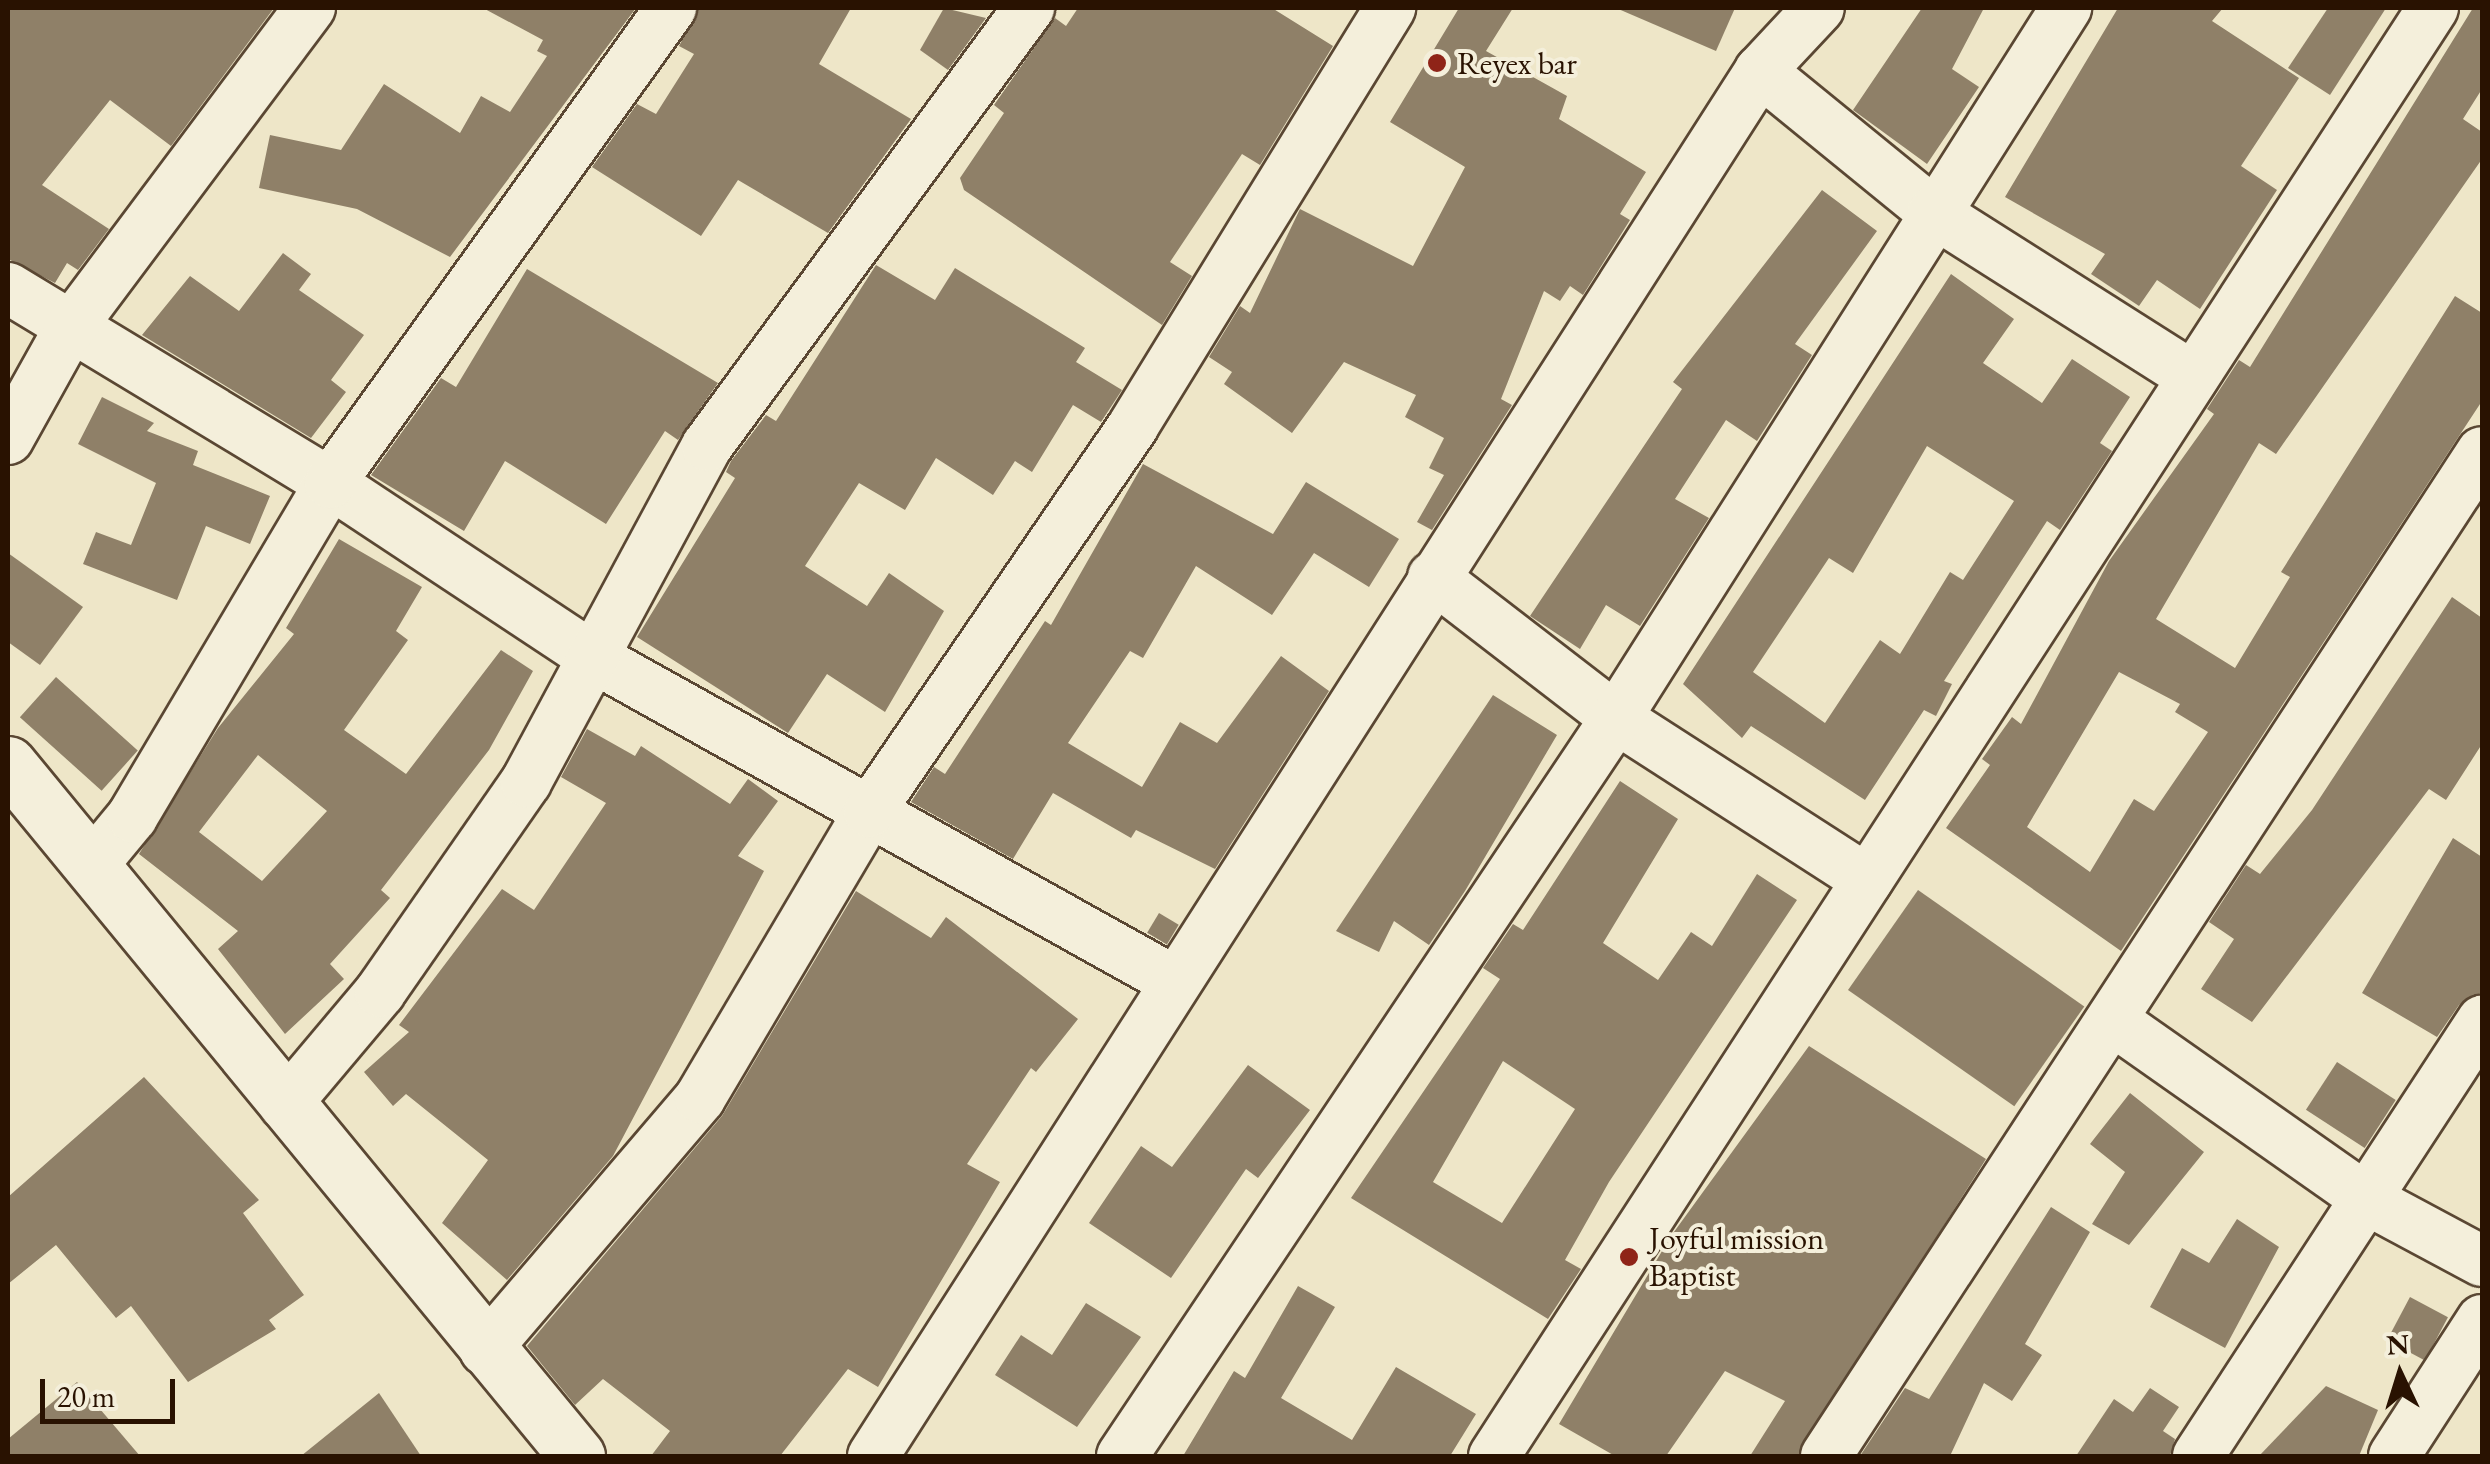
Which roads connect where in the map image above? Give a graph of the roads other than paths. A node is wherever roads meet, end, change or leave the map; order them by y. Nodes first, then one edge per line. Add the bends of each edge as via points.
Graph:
1 (310, 8) edge
2 (671, 8) edge
3 (1028, 8) edge
4 (1390, 8) edge
5 (1819, 8) edge
6 (2066, 8) edge
7 (2433, 8) edge
8 (1760, 71) junction
9 (1933, 212) junction
10 (8, 288) edge
11 (68, 331) junction
12 (2194, 377) junction
13 (8, 439) edge
14 (2482, 452) edge
15 (330, 483) junction
16 (1433, 576) junction
17 (594, 658) junction
18 (1616, 718) junction
19 (8, 764) edge
20 (869, 812) junction
21 (94, 863) junction
22 (1868, 880) junction
23 (1172, 980) junction
24 (2482, 1020) edge
25 (2114, 1022) junction
26 (285, 1105) junction
27 (2368, 1200) junction
28 (2482, 1261) edge
29 (2482, 1320) edge
30 (485, 1350) junction
31 (577, 1456) edge
32 (873, 1456) edge
33 (1122, 1456) edge
34 (1494, 1456) edge
35 (1826, 1456) edge
36 (2198, 1456) edge
37 (2394, 1456) edge

1 - 11 street
2 - 15 street
3 - 17 street via 707,446
4 - 20 street via 1133,426
5 - 8 street
6 - 9 street
7 - 12 street
8 - 9 street
8 - 16 street
9 - 12 street
9 - 18 street
10 - 11 street
11 - 13 street
11 - 15 street
12 - 22 street
14 - 25 street
15 - 17 street
15 - 21 street via 142,802
16 - 18 street
16 - 23 street
17 - 20 street
17 - 26 street via 526,782 427,926
18 - 22 street
18 - 33 street
19 - 21 street
20 - 23 street
20 - 30 street via 700,1098
21 - 26 street
22 - 34 street
23 - 32 street
24 - 27 street
25 - 27 street
25 - 35 street
26 - 30 street
27 - 28 street
27 - 36 street
29 - 37 street
30 - 31 street

